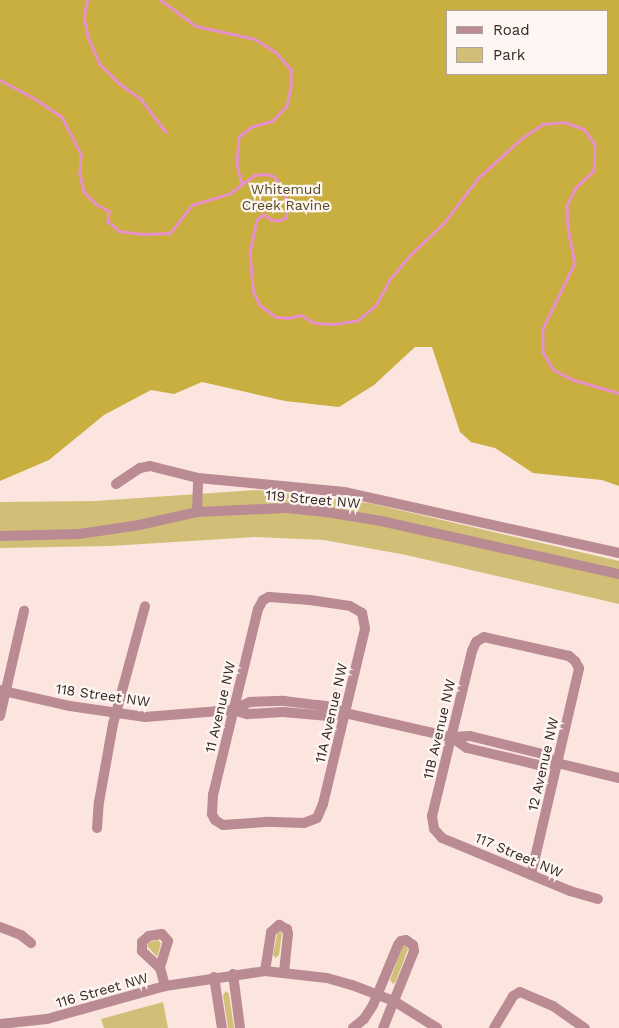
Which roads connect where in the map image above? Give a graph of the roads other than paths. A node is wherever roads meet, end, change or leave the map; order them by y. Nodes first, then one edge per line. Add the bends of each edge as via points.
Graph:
1 (198, 478) junction
2 (116, 484) dead end
3 (197, 512) junction
4 (0, 536) edge
5 (619, 553) edge
6 (619, 574) edge
7 (144, 606) dead end
8 (24, 611) dead end
9 (362, 613) joint
10 (481, 638) joint
11 (3, 691) edge
12 (232, 710) junction
13 (116, 713) junction
14 (344, 713) junction
15 (0, 716) edge
16 (451, 737) junction
17 (557, 763) junction
18 (619, 778) edge
19 (317, 818) joint
20 (98, 828) dead end
21 (434, 830) joint
22 (531, 875) junction
23 (598, 899) dead end
24 (0, 927) edge
25 (31, 943) dead end
26 (160, 968) dead end
27 (266, 971) junction
28 (284, 971) junction
29 (234, 974) junction
30 (214, 977) junction
31 (165, 986) junction
32 (378, 994) junction
33 (394, 1001) junction
34 (0, 1024) edge
35 (48, 1024) edge
36 (28, 1026) edge
37 (222, 1028) edge
38 (240, 1028) edge
39 (353, 1028) edge
40 (383, 1028) edge
41 (437, 1028) edge
42 (494, 1028) edge
43 (585, 1028) edge

1 - 2 street, 119 Street NW via 150,466 140,468
1 - 3 street
1 - 5 street, 119 Street NW via 370,496
3 - 4 street, 119 Street NW via 79,534
3 - 6 street, 119 Street NW via 269,508 351,515
7 - 13 street
8 - 11 street
9 - 12 street, 11 Avenue NW via 350,606 321,601 277,597 263,600
9 - 14 street, 11A Avenue NW via 365,629
10 - 16 street, 11B Avenue NW via 472,651
10 - 17 street, 12 Avenue NW via 490,637 563,654 575,661 579,668 578,676
11 - 13 street, 118 Street NW
11 - 15 street
12 - 13 street, 118 Street NW via 163,716
12 - 14 street, 118 Street NW via 250,702 284,702 332,707
12 - 19 street, 11 Avenue NW via 212,805 212,814 218,822 229,826 307,822
13 - 20 street via 99,802
14 - 16 street, 118 Street NW
14 - 19 street, 11A Avenue NW
16 - 17 street, 118 Street NW via 470,736 543,754
16 - 21 street, 11B Avenue NW via 432,816
17 - 18 street, 118 Street NW
17 - 22 street, 12 Avenue NW
21 - 22 street, 117 Street NW via 442,838
22 - 23 street, 117 Street NW
24 - 25 street via 21,935
26 - 31 street, 116 Street NW
27 - 28 street, 116 Street NW
27 - 28 street via 271,932 279,925 287,928 288,934
27 - 29 street, 116 Street NW
28 - 32 street, 116 Street NW via 327,978
29 - 30 street, 116 Street NW
29 - 38 street
30 - 31 street, 116 Street NW
30 - 37 street
31 - 35 street, 116 Street NW
32 - 33 street, 116 Street NW
32 - 33 street via 398,945 404,940 409,941 414,951
32 - 39 street via 366,1015
33 - 40 street
33 - 41 street, 116 Street NW
34 - 36 street, 116 Street NW
35 - 36 street, 116 Street NW
42 - 43 street via 512,996 520,992 544,1001

